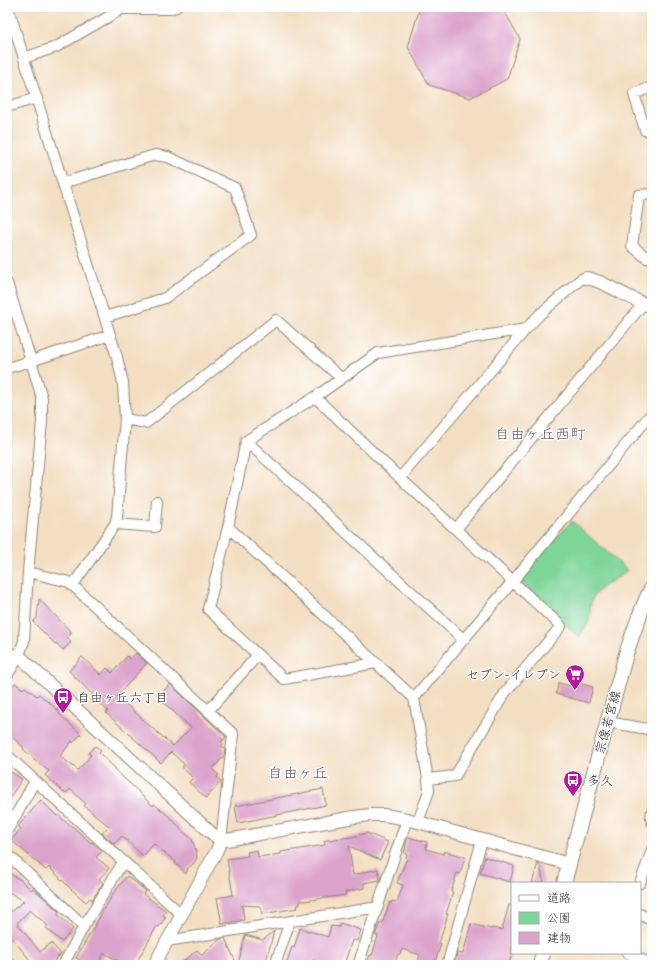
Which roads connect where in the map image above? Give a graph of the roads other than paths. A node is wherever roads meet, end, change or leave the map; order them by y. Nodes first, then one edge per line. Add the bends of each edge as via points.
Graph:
1 (8, 7) edge
2 (176, 7) edge
3 (24, 58) junction
4 (652, 87) edge
5 (37, 98) junction
6 (7, 107) edge
7 (652, 130) edge
8 (63, 183) junction
9 (652, 194) edge
10 (652, 257) edge
11 (586, 278) joint
12 (7, 283) edge
13 (648, 306) edge
14 (105, 317) junction
15 (526, 329) junction
16 (110, 334) junction
17 (31, 361) junction
18 (7, 368) edge
19 (341, 378) junction
20 (315, 397) junction
21 (652, 413) edge
22 (125, 419) junction
23 (246, 441) junction
24 (400, 478) junction
25 (157, 501) dead end
26 (115, 524) junction
27 (228, 527) junction
28 (456, 529) junction
29 (28, 572) junction
30 (512, 581) junction
31 (72, 586) junction
32 (652, 587) edge
33 (463, 639) junction
34 (7, 652) edge
35 (19, 656) junction
36 (257, 656) junction
37 (376, 663) junction
38 (7, 676) edge
39 (414, 698) junction
40 (208, 711) junction
41 (607, 722) junction
42 (652, 728) edge
43 (7, 755) edge
44 (428, 779) junction
45 (35, 781) junction
46 (652, 810) edge
47 (412, 821) junction
48 (652, 822) edge
49 (7, 831) edge
50 (482, 840) junction
51 (221, 841) junction
52 (652, 850) edge
53 (7, 854) edge
54 (122, 862) junction
55 (568, 864) junction
56 (564, 882) edge
57 (640, 882) edge
58 (378, 907) junction
59 (182, 915) junction
60 (641, 915) edge
61 (290, 921) junction
62 (652, 921) edge
63 (84, 926) junction
64 (167, 941) junction
65 (544, 954) edge
66 (629, 954) edge
67 (7, 961) edge
68 (652, 964) edge
69 (10, 965) edge
70 (63, 965) edge
71 (154, 965) edge
72 (276, 965) edge
73 (358, 965) edge
74 (447, 965) edge
75 (540, 965) edge

1 - 3 street
2 - 3 street via 122,9 56,47
3 - 5 street
4 - 7 street via 634,94 645,130
5 - 6 street
5 - 8 street
8 - 14 street
8 - 14 street via 155,155 168,157 235,188 251,235 165,298
9 - 10 street via 639,195 632,246 647,258
11 - 13 street via 592,278
11 - 15 street via 569,289
12 - 17 street
13 - 28 street
14 - 16 street
15 - 19 street via 378,353
15 - 24 street
16 - 17 street
16 - 22 street via 123,383
17 - 18 street
17 - 29 street via 42,398 42,422
19 - 20 street
19 - 22 street via 276,320 146,423
20 - 23 street
20 - 24 street
21 - 30 street
22 - 26 street
23 - 27 street
23 - 33 street
24 - 28 street
25 - 26 street via 155,527
26 - 31 street
27 - 36 street via 208,609
27 - 37 street
28 - 30 street
29 - 31 street via 68,582
29 - 35 street via 24,641
30 - 33 street
30 - 44 street via 561,626 506,693 455,776
31 - 40 street
32 - 41 main road, 宗像若宮線 via 636,623
33 - 39 street
34 - 35 street
35 - 38 street
35 - 51 street
36 - 37 street via 284,679
36 - 40 street
37 - 39 street
39 - 44 street
40 - 51 street via 233,734
41 - 42 street
41 - 55 main road, 宗像若宮線
43 - 45 street
44 - 47 street via 429,791
45 - 49 street
45 - 54 street
46 - 48 street
47 - 50 street
47 - 51 street via 370,815
47 - 58 street
50 - 55 street
50 - 74 street
51 - 59 street
52 - 57 street
53 - 63 street
54 - 59 street
54 - 63 street
55 - 56 main road, 宗像若宮線
58 - 61 street
58 - 73 street
59 - 64 street
60 - 62 street
61 - 64 street
61 - 72 street
63 - 70 street
64 - 71 street
65 - 75 main road
66 - 68 street
67 - 69 street

